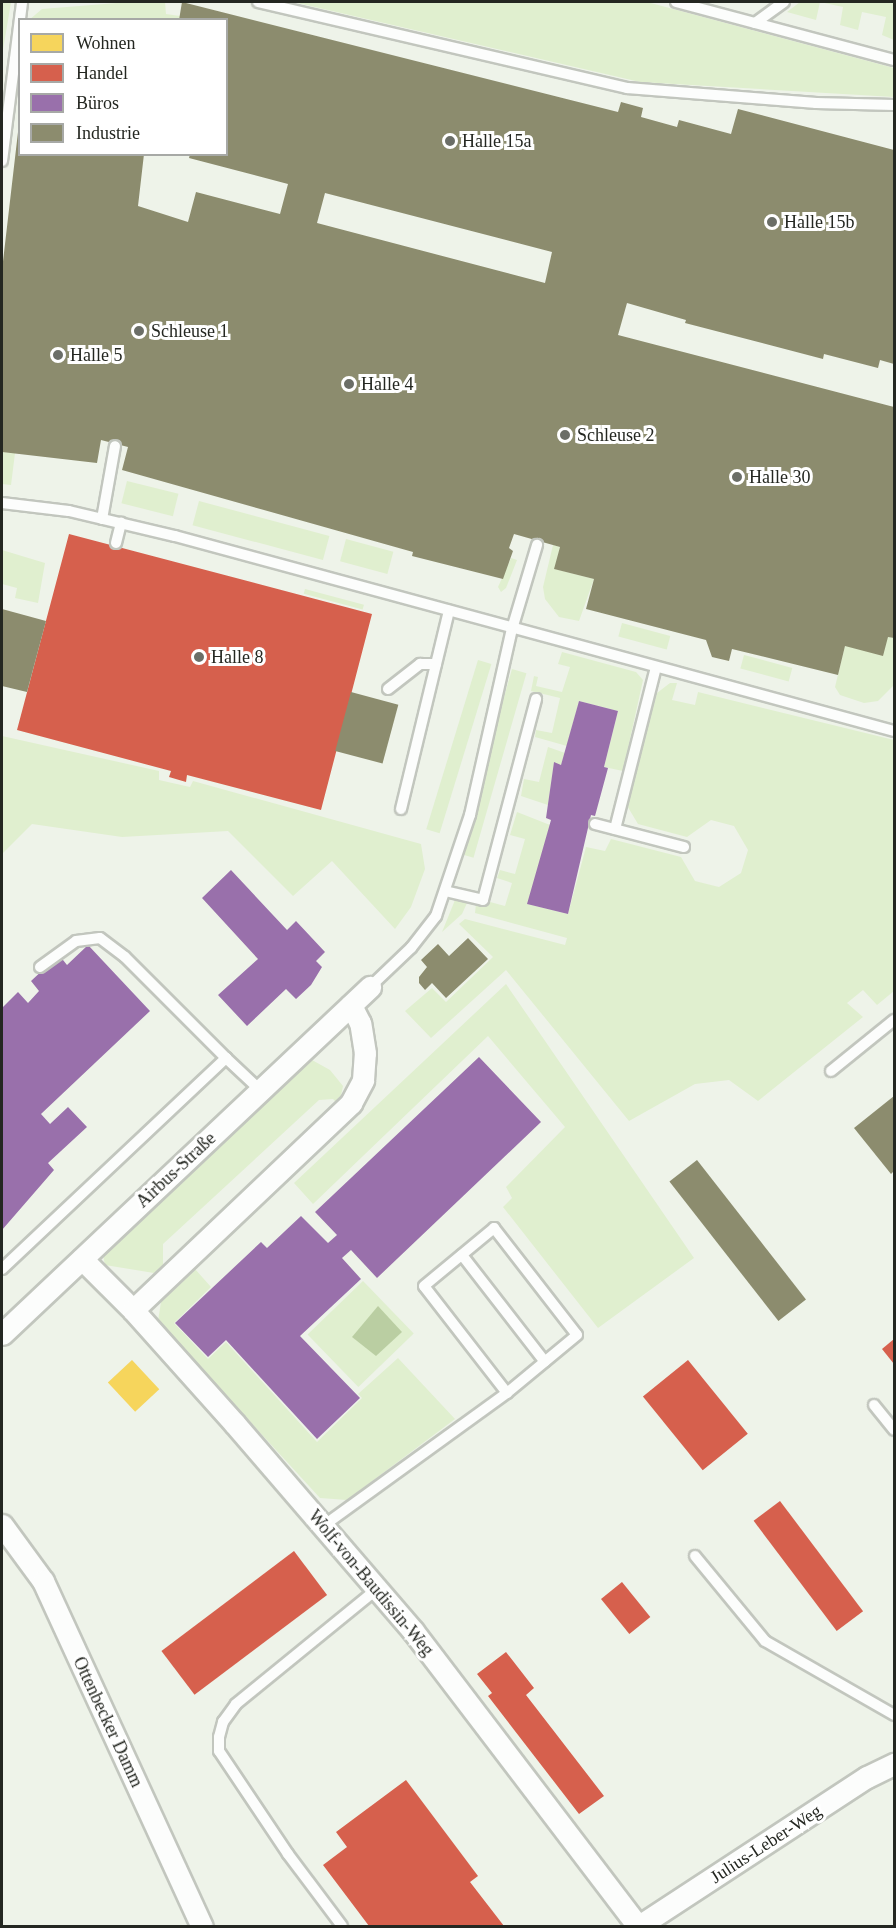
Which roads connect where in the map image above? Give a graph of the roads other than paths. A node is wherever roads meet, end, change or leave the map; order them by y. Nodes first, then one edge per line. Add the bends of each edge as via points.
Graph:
1 (258, 2) edge
2 (676, 2) edge
3 (784, 2) edge
4 (25, 3) edge
5 (23, 18) edge
6 (755, 23) junction
7 (18, 51) edge
8 (894, 60) edge
9 (894, 105) edge
10 (2, 161) edge
11 (115, 446) dead end
12 (2, 504) edge
13 (102, 519) junction
14 (121, 523) junction
15 (116, 543) dead end
16 (537, 545) dead end
17 (449, 611) junction
18 (512, 628) junction
19 (436, 664) junction
20 (656, 667) junction
21 (388, 689) dead end
22 (536, 699) dead end
23 (894, 731) edge
24 (400, 809) dead end
25 (595, 824) dead end
26 (615, 829) junction
27 (684, 847) dead end
28 (445, 891) junction
29 (40, 967) dead end
30 (370, 987) joint
31 (351, 1005) junction
32 (894, 1020) edge
33 (226, 1058) junction
34 (831, 1071) dead end
35 (260, 1090) junction
36 (462, 1255) junction
37 (82, 1259) junction
38 (2, 1269) edge
39 (133, 1310) junction
40 (2, 1334) edge
41 (545, 1362) junction
42 (507, 1393) junction
43 (874, 1404) dead end
44 (894, 1430) edge
45 (2, 1525) edge
46 (323, 1526) junction
47 (695, 1556) dead end
48 (377, 1589) junction
49 (894, 1714) edge
50 (894, 1764) edge
51 (202, 1926) edge
52 (342, 1926) edge
53 (638, 1926) edge

1 - 9 lane via 627,88
2 - 6 lane
3 - 6 lane
4 - 5 lane
6 - 8 lane
7 - 10 lane
11 - 13 lane
12 - 13 lane
13 - 14 lane
14 - 15 lane
14 - 17 lane
16 - 18 lane
17 - 18 lane
17 - 19 lane
18 - 20 lane
18 - 28 lane via 470,815
19 - 21 lane via 420,664
19 - 24 lane
20 - 23 lane
20 - 26 lane
22 - 28 lane via 483,900
25 - 26 lane
26 - 27 lane
28 - 30 lane via 436,916 421,938
29 - 33 lane via 76,941 100,938
30 - 31 street, Airbus-Straße
31 - 35 street, Airbus-Straße
31 - 39 street via 360,1023 364,1053 363,1080 351,1103
32 - 34 lane
33 - 35 lane
33 - 38 lane
35 - 37 street, Airbus-Straße
36 - 41 lane
36 - 41 lane via 494,1228 578,1335
36 - 42 lane via 424,1286
37 - 39 street, Wolf-von-Baudissin-Weg
37 - 40 street, Airbus-Straße
39 - 46 street, Wolf-von-Baudissin-Weg
41 - 42 lane
42 - 46 lane
43 - 44 lane
45 - 51 street, Ottenbecker Damm via 43,1581
46 - 48 street, Wolf-von-Baudissin-Weg
47 - 49 lane via 765,1641
48 - 52 lane via 236,1704 222,1722 219,1737 219,1751
48 - 53 street, Wolf-von-Baudissin-Weg
50 - 53 street, Julius-Leber-Weg via 867,1777

